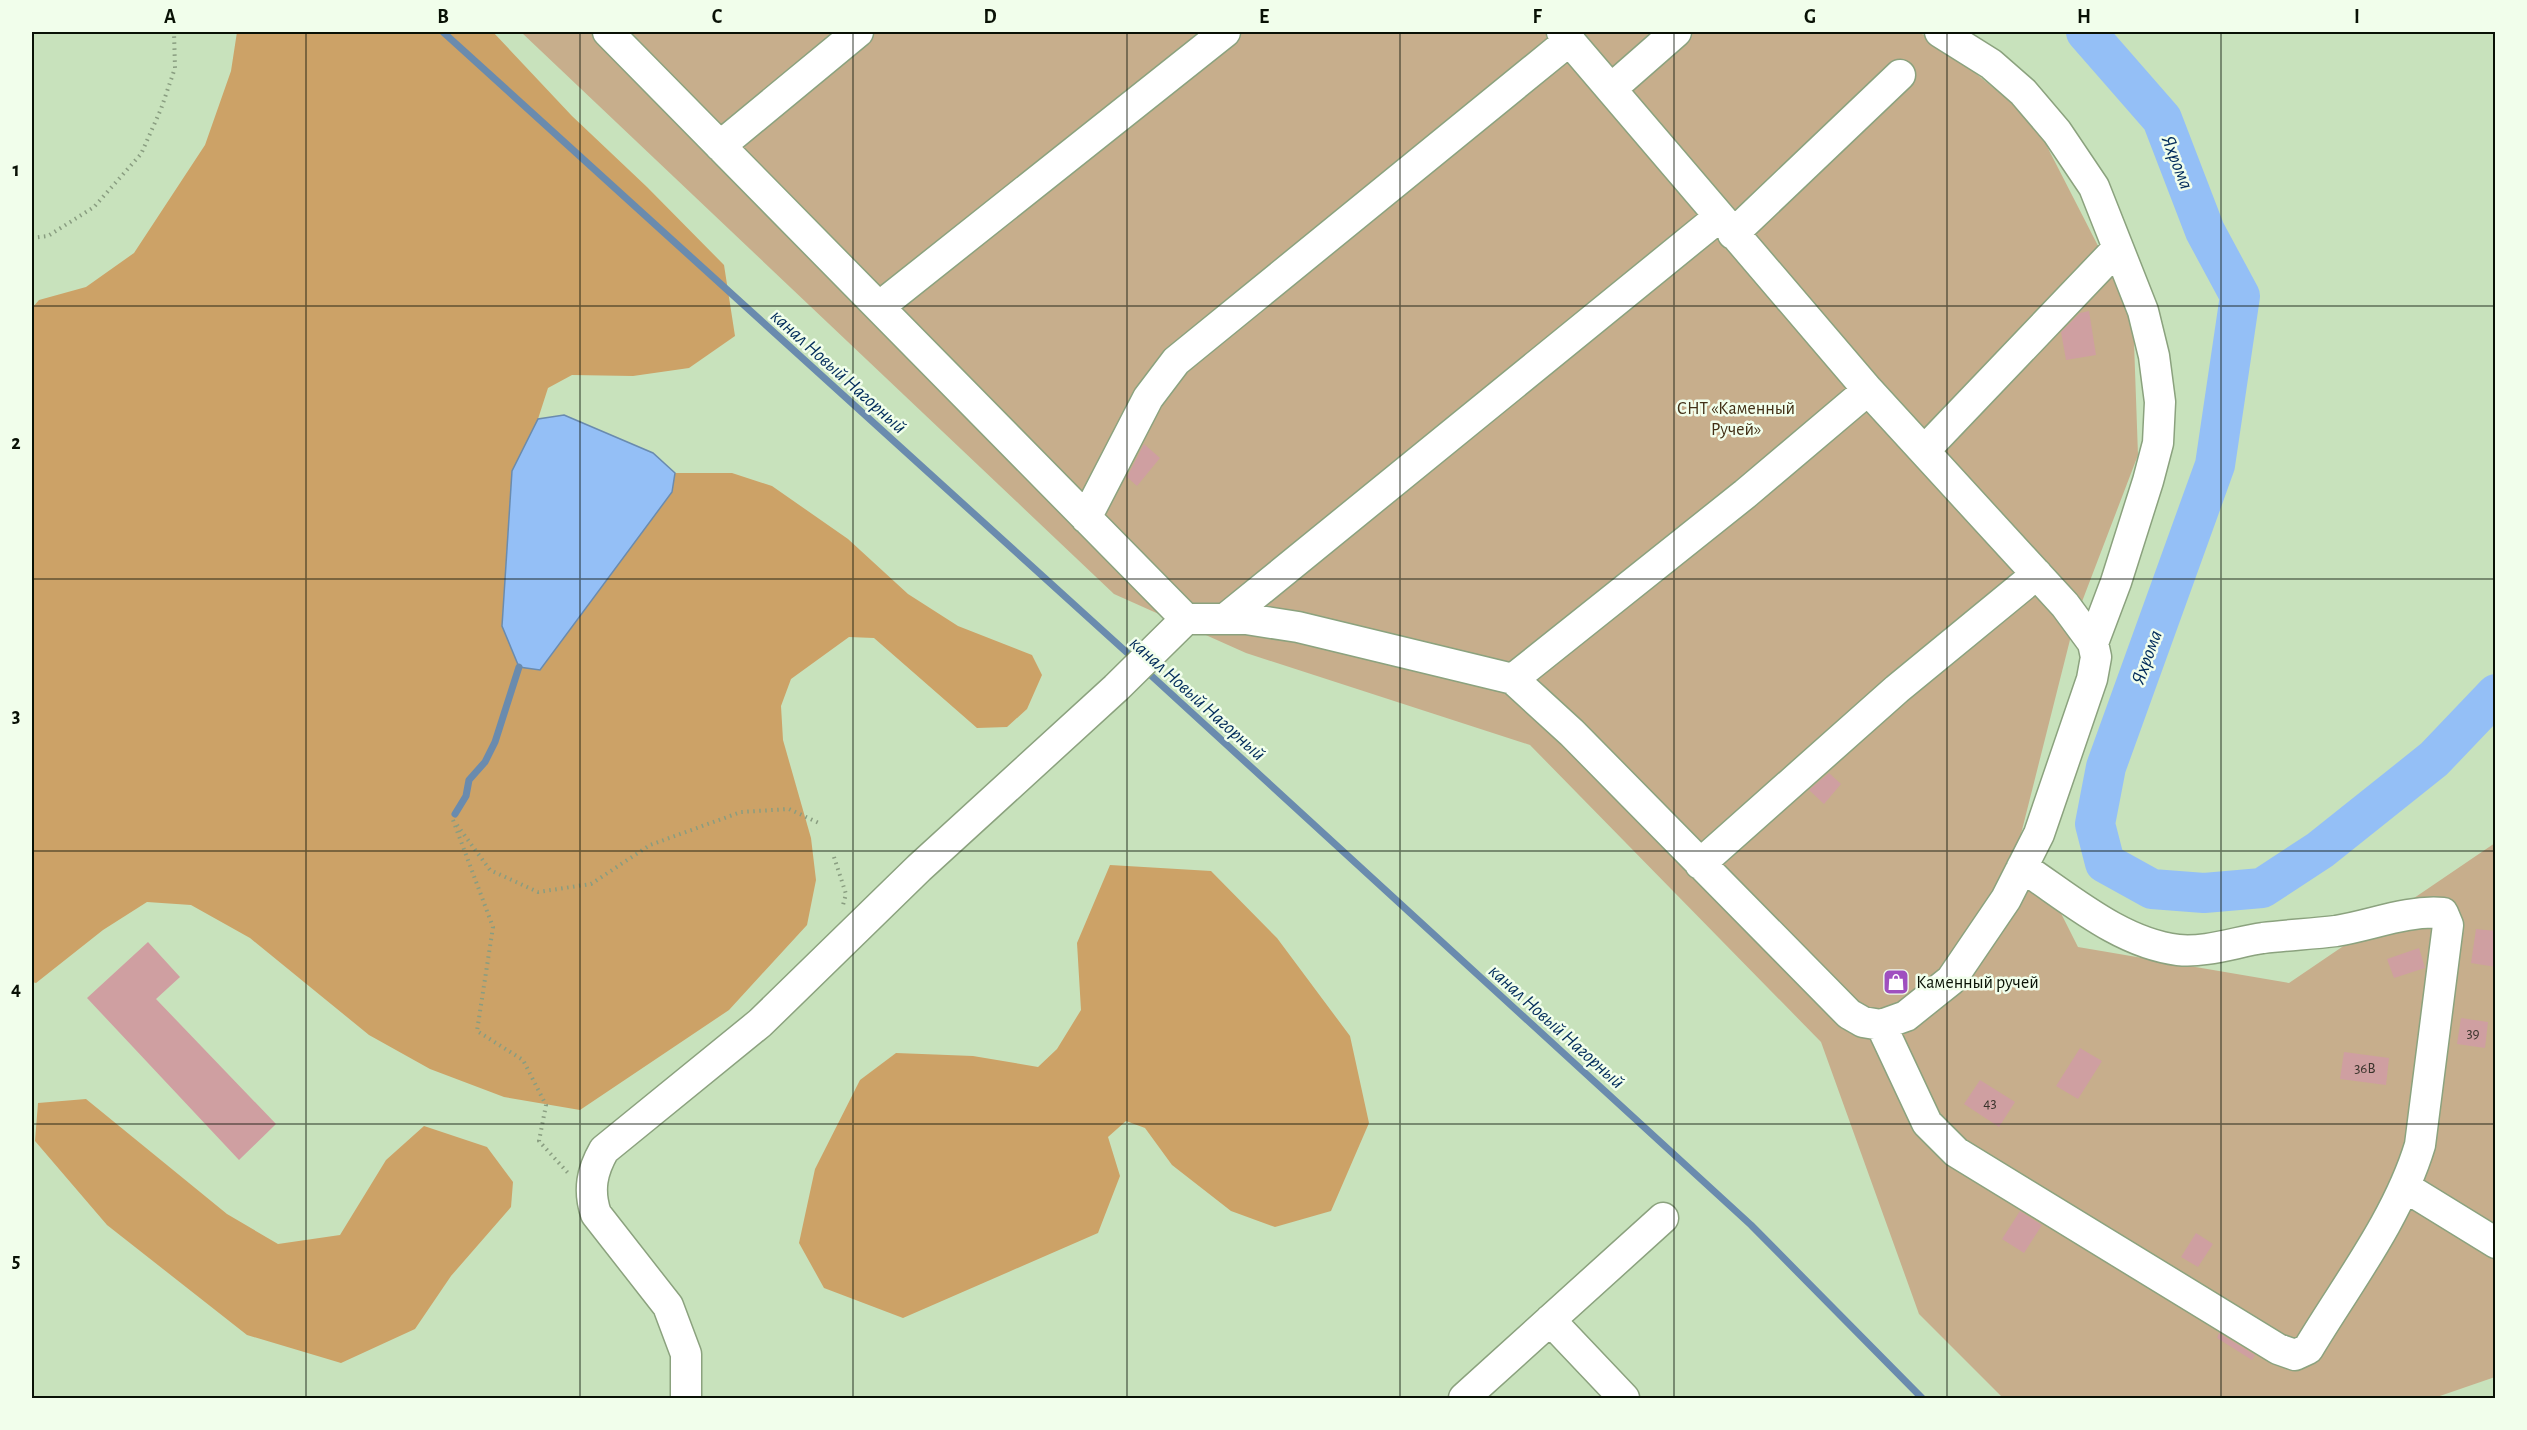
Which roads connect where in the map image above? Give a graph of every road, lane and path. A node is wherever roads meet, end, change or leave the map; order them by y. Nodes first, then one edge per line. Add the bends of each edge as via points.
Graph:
1 (174, 32) edge
2 (608, 32) edge
3 (858, 32) edge
4 (1224, 32) edge
5 (1676, 32) edge
6 (1940, 32) edge
7 (1566, 36) edge
8 (1900, 75) dead end
9 (1611, 89) junction
10 (720, 146) junction
11 (1726, 225) junction
12 (32, 238) edge
13 (2117, 249) junction
14 (879, 308) junction
15 (1868, 390) junction
16 (1924, 451) junction
17 (1086, 518) junction
18 (2037, 574) junction
19 (1186, 619) junction
20 (1225, 619) junction
21 (2093, 643) junction
22 (1513, 679) junction
23 (821, 824) dead end
24 (834, 857) dead end
25 (1700, 864) junction
26 (2022, 867) junction
27 (843, 906) dead end
28 (1881, 1025) junction
29 (2405, 1187) junction
30 (591, 1198) junction
31 (1663, 1218) dead end
32 (2496, 1243) edge
33 (1550, 1320) junction
34 (686, 1398) edge
35 (1464, 1398) edge
36 (1624, 1398) edge

1 - 12 path via 175,68 141,154 94,207 48,236
2 - 10 street
3 - 10 street
4 - 14 street
5 - 9 street
6 - 13 street via 1991,64 2023,92 2057,132 2094,187
7 - 9 street
7 - 17 street via 1176,361 1148,398
8 - 11 street
9 - 11 street
10 - 14 street
11 - 15 street
11 - 20 street
13 - 16 street
13 - 21 street via 2144,311 2160,412 2158,443 2148,481
14 - 17 street
15 - 16 street
15 - 22 street
16 - 18 street
17 - 19 street
18 - 21 street
18 - 25 street via 1897,689
19 - 20 street
19 - 30 street via 919,868 760,1023 604,1150 593,1169
20 - 22 street via 1298,627
21 - 26 street via 2096,657 2092,678 2039,834
22 - 25 street via 1572,733
23 - 30 path via 789,809 741,812 650,845 591,884 538,892 490,870 453,820 493,927 477,1031 523,1060 546,1105 539,1141
24 - 27 path via 846,894
25 - 28 street via 1849,1014 1863,1022
26 - 28 street via 2006,899 1951,980 1906,1016
26 - 29 street via 2099,919 2135,938 2175,950 2336,931 2425,912 2443,913 2448,925 2420,1145
28 - 29 street via 1927,1123 1956,1152 2277,1349 2295,1355 2308,1349
29 - 32 street
30 - 34 street via 596,1214 668,1306 686,1354
31 - 33 street
33 - 35 street
33 - 36 street

